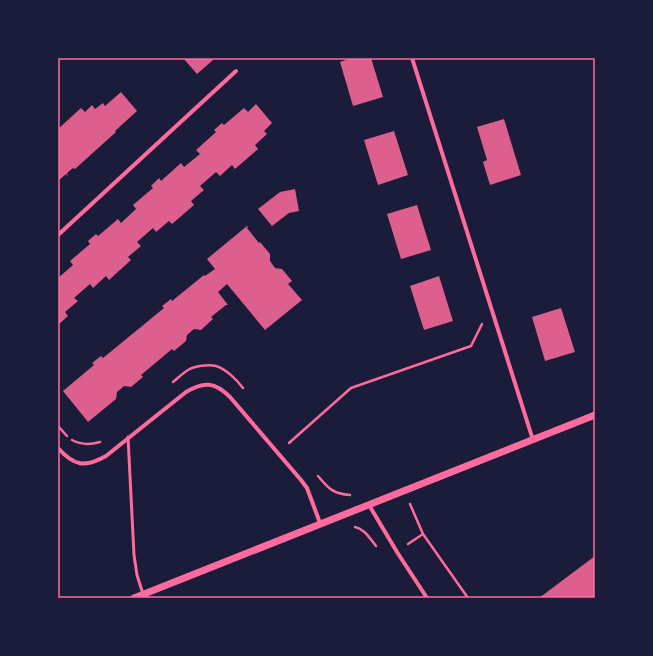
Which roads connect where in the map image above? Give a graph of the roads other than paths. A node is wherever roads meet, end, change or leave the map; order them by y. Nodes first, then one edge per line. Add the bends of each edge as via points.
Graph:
1 (412, 58) edge
2 (236, 71) dead end
3 (58, 235) edge
4 (595, 415) edge
5 (128, 437) junction
6 (533, 440) junction
7 (58, 448) edge
8 (369, 505) junction
9 (320, 524) junction
10 (144, 594) junction
11 (134, 598) edge
12 (427, 598) edge

1 - 6 street
2 - 3 street
4 - 6 street
5 - 7 street via 106,456 89,463 72,461
5 - 9 street via 186,392 200,385 212,385 222,389 307,488
5 - 10 lane via 134,555 137,575
6 - 8 street
8 - 9 street
8 - 12 street
9 - 10 street
10 - 11 street

